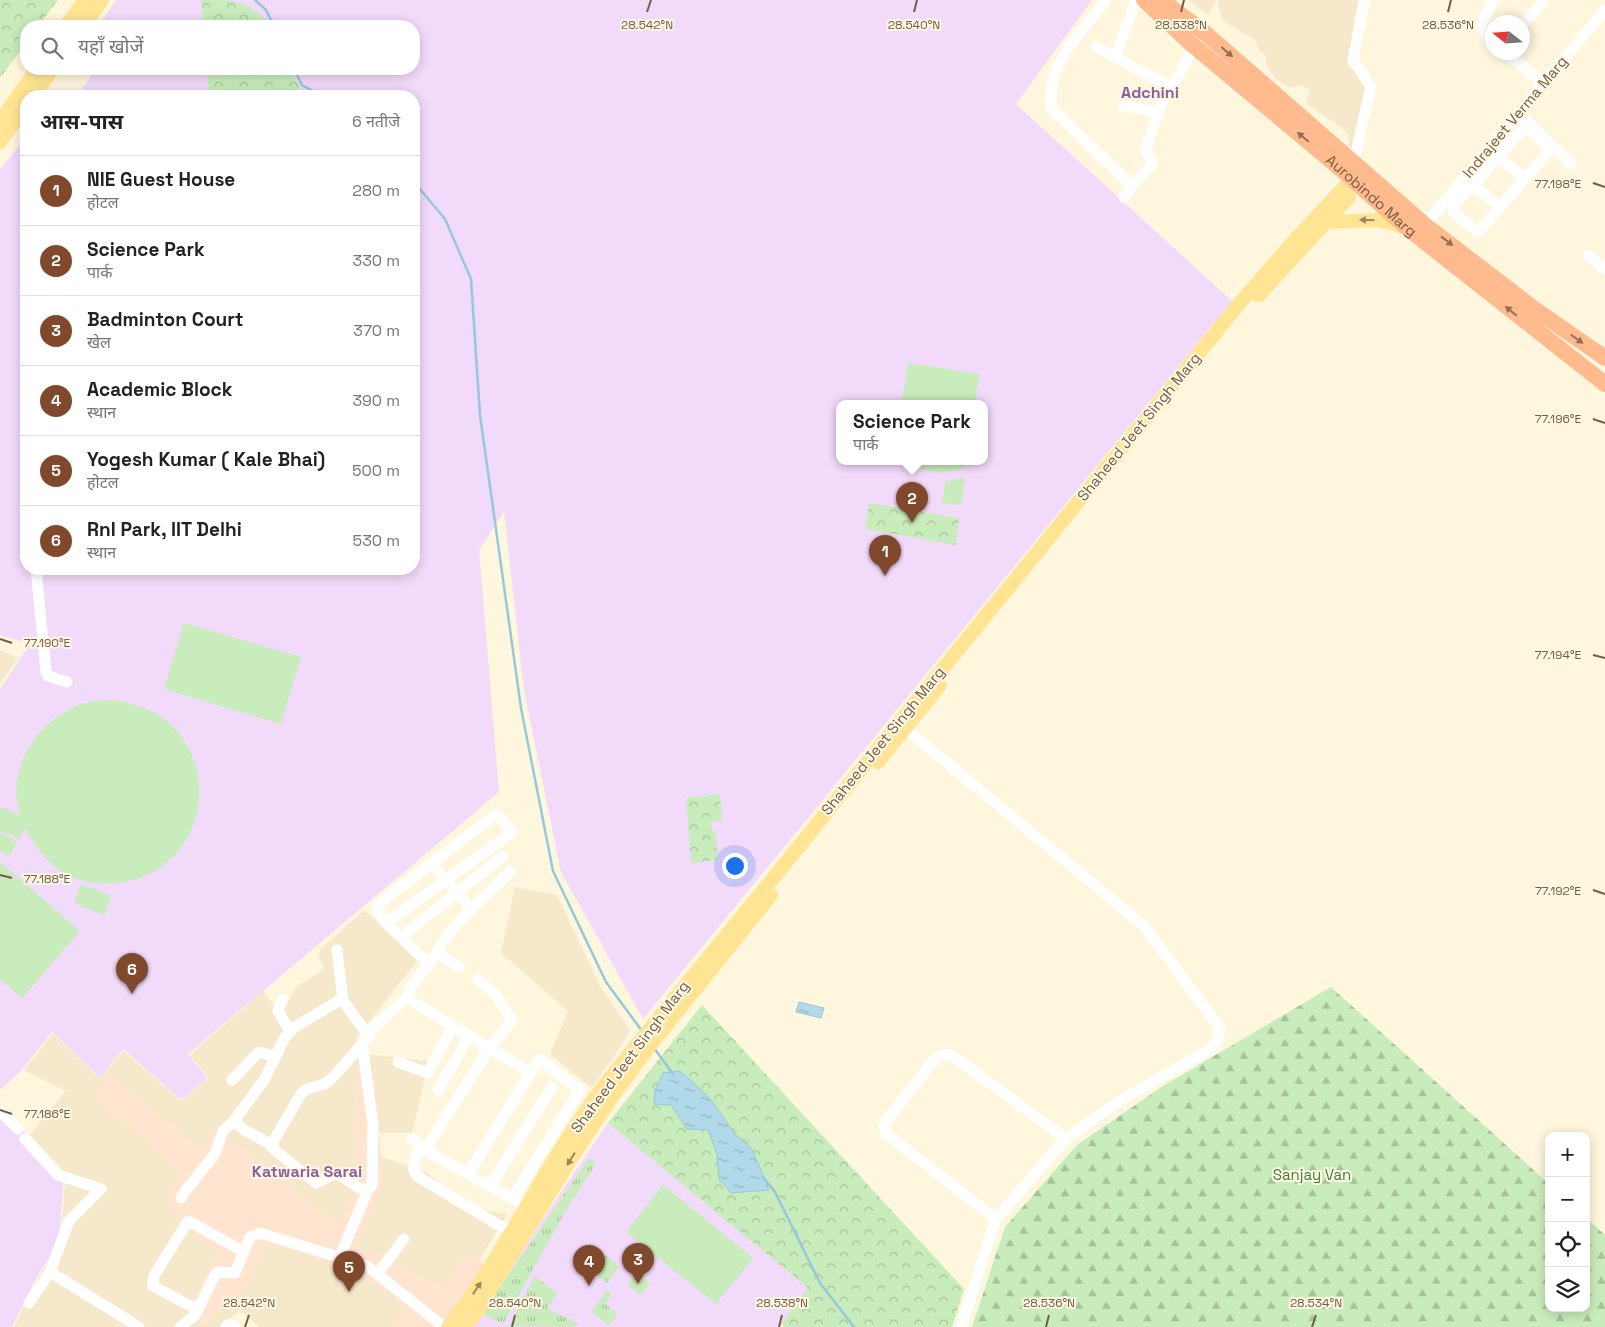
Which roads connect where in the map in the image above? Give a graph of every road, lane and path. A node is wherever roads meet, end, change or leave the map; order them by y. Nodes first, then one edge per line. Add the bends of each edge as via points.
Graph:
1 (84, 0) edge
2 (102, 0) edge
3 (1106, 0) edge
4 (1136, 0) edge
5 (1144, 0) edge
6 (1161, 0) edge
7 (1365, 0) edge
8 (1493, 0) edge
9 (1543, 2) dead end
10 (1605, 10) edge
11 (1486, 15) edge
12 (1530, 16) edge
13 (1485, 17) edge
14 (70, 20) edge
15 (87, 20) edge
16 (1485, 33) edge
17 (1194, 46) junction
18 (1096, 47) dead end
19 (1115, 57) junction
20 (1515, 60) edge
21 (33, 75) edge
22 (49, 75) edge
23 (1543, 84) junction
24 (22, 90) edge
25 (37, 90) edge
26 (20, 93) edge
27 (1164, 98) dead end
28 (1123, 106) dead end
29 (1158, 112) junction
30 (1519, 113) junction
31 (20, 114) edge
32 (0, 121) edge
33 (0, 142) edge
34 (1498, 156) junction
35 (1571, 164) dead end
36 (1358, 174) junction
37 (1525, 179) junction
38 (1472, 180) junction
39 (1132, 186) junction
40 (1124, 196) dead end
41 (1500, 207) junction
42 (1326, 222) junction
43 (1425, 225) junction
44 (1406, 227) junction
45 (1588, 255) dead end
46 (1605, 268) edge
47 (1605, 358) edge
48 (1605, 384) edge
49 (37, 575) edge
50 (67, 682) dead end
51 (902, 726) junction
52 (502, 857) dead end
53 (431, 863) junction
54 (510, 872) dead end
55 (446, 880) junction
56 (457, 893) junction
57 (471, 909) junction
58 (386, 923) junction
59 (401, 937) junction
60 (337, 950) dead end
61 (437, 953) junction
62 (428, 963) junction
63 (459, 966) dead end
64 (478, 979) dead end
65 (408, 997) junction
66 (283, 999) dead end
67 (343, 1001) junction
68 (453, 1026) junction
69 (290, 1031) junction
70 (469, 1037) junction
71 (364, 1039) junction
72 (489, 1049) junction
73 (275, 1057) junction
74 (398, 1062) dead end
75 (529, 1072) junction
76 (232, 1080) dead end
77 (552, 1087) dead end
78 (438, 1090) dead end
79 (0, 1111) edge
80 (234, 1122) junction
81 (412, 1139) dead end
82 (1066, 1139) junction
83 (272, 1145) junction
84 (426, 1150) junction
85 (468, 1174) junction
86 (490, 1186) junction
87 (368, 1190) junction
88 (181, 1198) dead end
89 (512, 1198) junction
90 (533, 1210) junction
91 (996, 1219) junction
92 (512, 1233) junction
93 (404, 1239) dead end
94 (243, 1251) junction
95 (339, 1258) junction
96 (50, 1272) junction
97 (378, 1273) junction
98 (29, 1303) dead end
99 (198, 1310) junction
100 (139, 1327) edge
101 (180, 1327) edge
102 (226, 1327) edge
103 (236, 1327) edge
104 (444, 1327) edge
105 (448, 1327) edge
106 (464, 1327) edge
107 (961, 1327) edge

1 - 14 main road
2 - 15 main road
3 - 39 street via 1057,67 1050,101 1056,115
4 - 19 street
5 - 17 highway, Aurobindo Marg
6 -> 36 highway, Aurobindo Marg via 1205,33
7 - 36 street via 1352,59 1372,85
8 - 11 street
9 - 12 street
10 - 23 street, Indrajeet Verma Marg
13 - 16 street via 1480,28
17 - 19 street via 1174,84 1165,84
36 -> 17 highway, Aurobindo Marg
18 - 19 street
20 - 23 street
21 - 24 main road
22 - 25 main road
23 - 30 street, Indrajeet Verma Marg
26 - 32 main road
27 - 29 street
28 - 29 street
29 - 39 street via 1145,150 1153,163
30 - 35 street
30 - 38 street, Indrajeet Verma Marg
31 - 33 main road
34 - 37 street
34 - 37 street via 1522,130 1529,129 1548,147 1548,151
34 - 38 street
36 - 42 main road, Shaheed Jeet Singh Marg
36 - 43 highway, Aurobindo Marg via 1382,188
36 - 44 highway, Aurobindo Marg
36 - 51 main road, Shaheed Jeet Singh Marg via 1294,240 1238,305
37 - 41 street
38 - 41 street
38 - 41 street via 1457,201 1454,214 1478,232
38 - 43 street, Indrajeet Verma Marg
39 - 40 street
44 -> 42 main road via 1378,220
42 - 51 main road, Shaheed Jeet Singh Marg via 1185,383
43 -> 47 highway, Aurobindo Marg via 1533,308
48 -> 44 highway, Aurobindo Marg
45 - 46 street
49 - 50 street via 46,672 48,676
51 - 82 street via 1144,926 1220,1028 1217,1042 1209,1050 1116,1103
51 - 90 main road, Shaheed Jeet Singh Marg via 840,808 586,1113
52 - 56 street
53 - 55 street
53 - 55 street via 492,817 501,817 510,834
53 - 58 street via 379,903 377,909
54 - 57 street
55 - 56 street
55 - 58 street
56 - 57 street
56 - 59 street
57 - 61 street
58 - 59 street
59 - 62 street
60 - 67 street
61 - 62 street
61 - 63 street
62 - 65 street via 409,990
64 - 72 street via 496,995 512,1017
65 - 68 street
65 - 71 street
66 - 69 street via 278,1011
67 - 69 street via 339,1000
67 - 71 street
68 - 70 street
68 - 74 street via 427,1073
69 - 73 street
70 - 72 street
70 - 78 street
71 - 83 street via 329,1080 304,1090
71 - 87 street via 373,1124 372,1185
72 - 75 street
72 - 84 street
73 - 76 street via 259,1052
73 - 80 street via 264,1080
75 - 85 street
75 - 89 street via 539,1059 580,1090
77 - 86 street
79 - 96 street via 58,1175 101,1189 69,1221
80 - 83 street
80 - 88 street via 223,1131 214,1154
81 - 84 street
82 - 91 street
82 - 91 street via 953,1056 946,1054 933,1061 884,1124 885,1133
83 - 87 street via 274,1152 316,1183 337,1173 359,1188
84 - 85 street
84 - 92 street via 418,1153 412,1168 417,1176
85 - 86 street
86 - 89 street
87 - 95 street
89 - 90 street
90 - 92 main road, Shaheed Jeet Singh Marg
90 - 106 main road, Shaheed Jeet Singh Marg via 477,1312
91 - 107 street
105 -> 92 main road, Shaheed Jeet Singh Marg
93 - 97 street
94 - 95 street via 250,1237 260,1233
94 - 99 street via 235,1273 218,1272 215,1275
94 - 99 street via 188,1221 154,1276 153,1286
95 - 97 street via 368,1266
96 - 98 street
96 - 100 street
97 - 104 street
99 - 101 street
102 - 103 street via 230,1324

